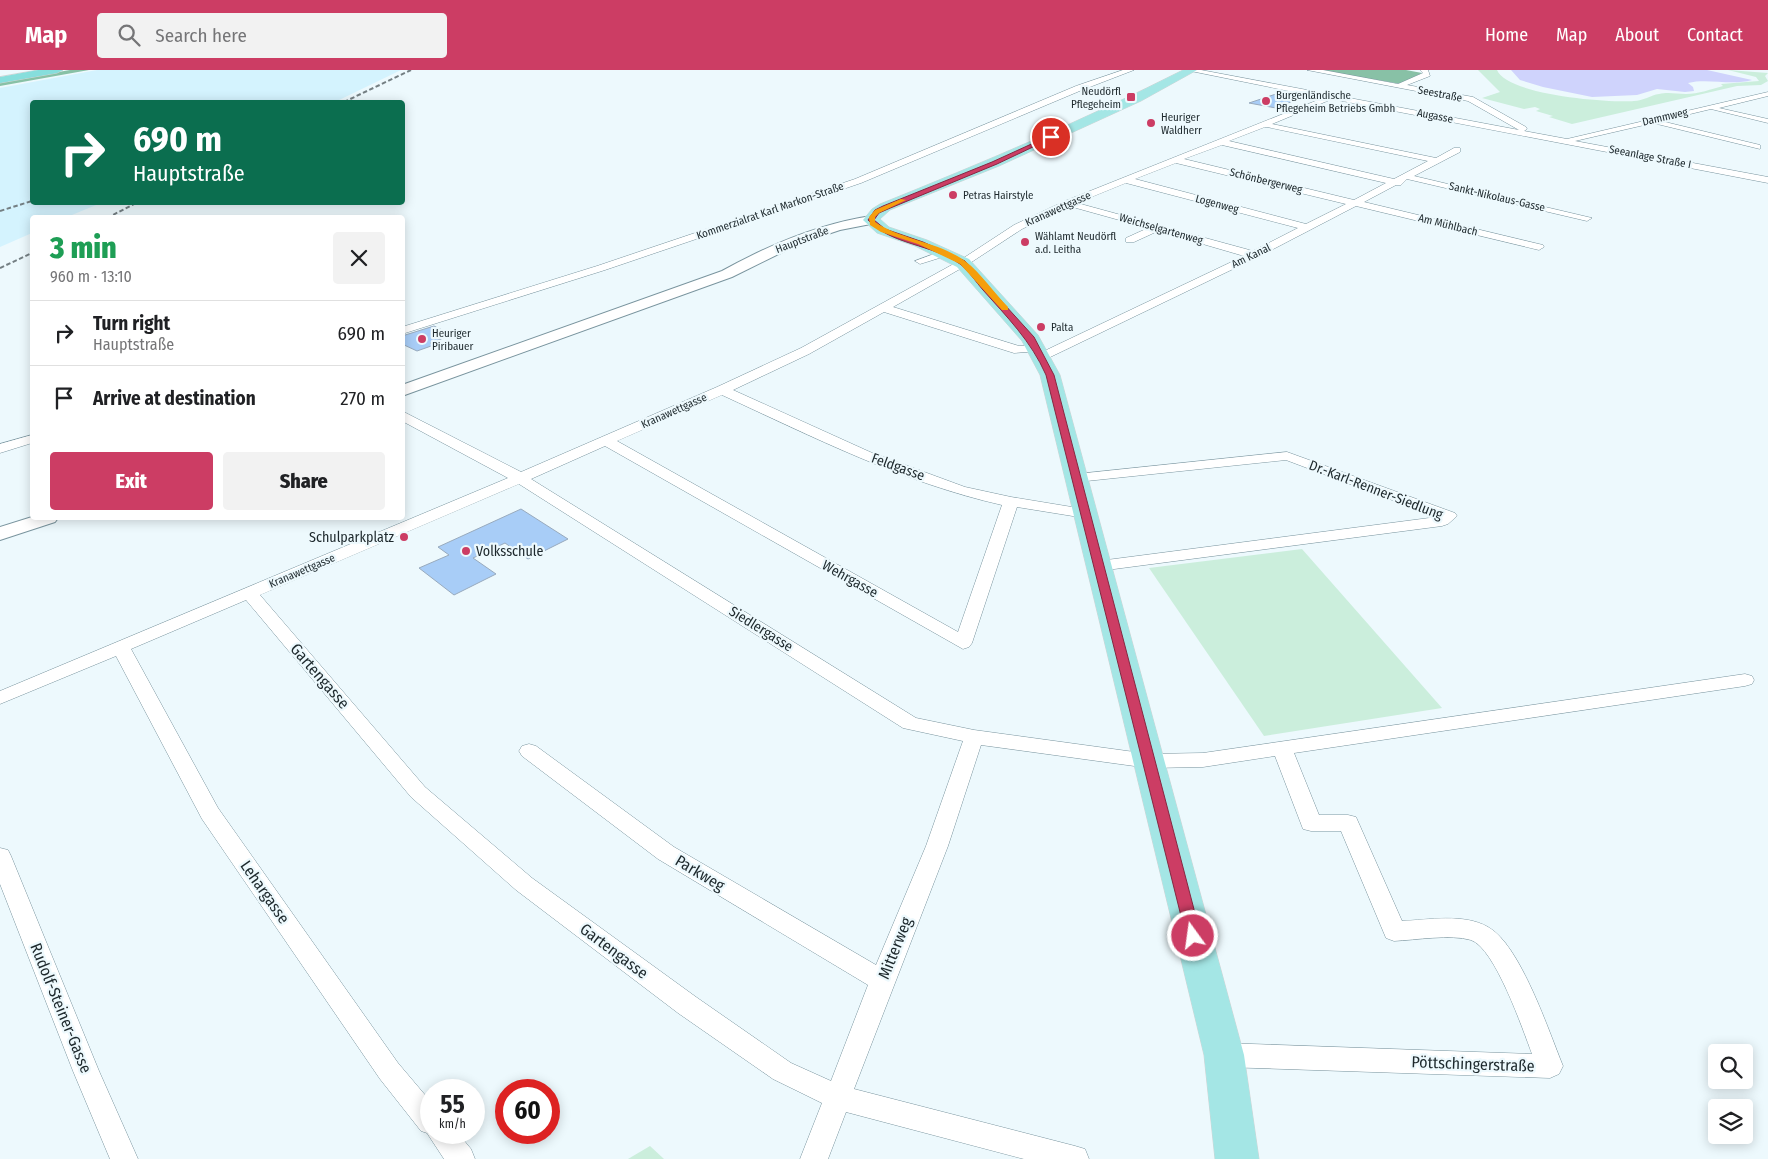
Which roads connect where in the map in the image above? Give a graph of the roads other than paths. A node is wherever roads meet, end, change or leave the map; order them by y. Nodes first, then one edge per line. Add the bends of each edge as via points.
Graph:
1 (48, 70) edge
2 (57, 70) edge
3 (1130, 70) edge
4 (1190, 70) edge
5 (1311, 70) edge
6 (1424, 70) edge
7 (2, 79) edge
8 (1399, 86) junction
9 (1767, 94) edge
10 (1334, 96) junction
11 (1710, 107) junction
12 (1651, 120) junction
13 (1768, 121) edge
14 (1267, 124) junction
15 (1531, 134) junction
16 (1562, 140) junction
17 (1222, 142) junction
18 (1757, 146) dead end
19 (1457, 150) dead end
20 (1176, 160) junction
21 (1438, 161) junction
22 (1408, 177) junction
23 (1126, 180) junction
24 (1768, 180) edge
25 (1398, 183) junction
26 (1068, 203) junction
27 (1356, 203) junction
28 (1587, 218) dead end
29 (871, 220) junction
30 (1157, 228) junction
31 (1308, 228) junction
32 (1130, 240) dead end
33 (1539, 248) dead end
34 (1254, 255) junction
35 (943, 259) junction
36 (884, 308) junction
37 (405, 330) edge
38 (1040, 352) junction
39 (405, 390) edge
40 (722, 390) junction
41 (405, 417) edge
42 (30, 440) edge
43 (606, 441) junction
44 (0, 449) edge
45 (520, 478) junction
46 (1077, 478) junction
47 (1011, 502) junction
48 (1085, 513) junction
49 (42, 520) edge
50 (0, 534) edge
51 (1099, 566) junction
52 (249, 593) junction
53 (121, 647) junction
54 (1745, 680) dead end
55 (0, 698) edge
56 (974, 736) junction
57 (1282, 748) junction
58 (529, 751) dead end
59 (1149, 761) junction
60 (0, 856) edge
61 (882, 981) junction
62 (1224, 1055) junction
63 (836, 1097) junction
64 (420, 1109) edge
65 (449, 1144) edge
66 (124, 1159) edge
67 (461, 1159) edge
68 (814, 1159) edge
69 (1075, 1159) edge
70 (1238, 1159) edge

1 - 7 highway
2 - 7 highway
3 - 37 street, Kommerzialrat Karl Markon-Straße via 1079,88 858,181 611,265
4 - 10 street, Augasse
4 - 29 main road, Hauptstraße via 1144,95 1010,156 886,207
5 - 8 street, Seestraße
6 - 8 street via 1427,74
8 - 15 street, Seestraße via 1476,101
9 - 11 street, Dammweg
10 - 14 street, Kranawettgasse
10 - 15 street, Augasse
11 - 12 street, Dammweg
11 - 13 street
12 - 16 street, Dammweg
12 - 18 street
14 - 17 street, Kranawettgasse
14 - 21 street
15 - 16 street, Seeanlage Straße I
16 - 24 street, Seeanlage Straße I
17 - 20 street, Kranawettgasse
17 - 25 street
19 - 21 street, Am Kanal
20 - 23 street, Kranawettgasse
20 - 27 street, Schönbergerweg
21 - 22 street, Am Kanal
22 - 25 street, Am Kanal
22 - 28 street, Sankt-Nikolaus-Gasse
23 - 26 street, Kranawettgasse
23 - 31 street, Logenweg
25 - 27 street, Am Kanal
26 - 30 street, Weichselgartenweg
26 - 35 street, Kranawettgasse
27 - 31 street, Am Kanal
27 - 33 street, Am Mühlbach
29 - 35 main road via 883,230
29 - 39 street, Hauptstraße via 826,231 748,261 727,274
30 - 32 street
30 - 34 street, Weichselgartenweg
31 - 34 street, Am Kanal
34 - 38 street, Am Kanal
35 - 36 street, Kranawettgasse
35 - 38 main road
36 - 38 street via 1018,350
36 - 40 street, Kranawettgasse via 805,351
38 - 46 main road via 1050,375
40 - 43 street, Kranawettgasse
40 - 47 street, Feldgasse via 865,455 961,491
41 - 45 street, Siedlergasse
42 - 44 street
43 - 45 street, Kranawettgasse
43 - 47 street, Wehrgasse via 963,643
45 - 52 street, Kranawettgasse
45 - 56 street, Siedlergasse via 910,723
46 - 48 main road
46 - 51 street, Dr.-Karl-Renner-Siedlung via 1286,456 1449,516 1442,521
47 - 48 street, Feldgasse
48 - 51 main road
49 - 50 street
51 - 59 main road
52 - 53 street, Kranawettgasse
52 - 63 street, Gartengasse via 418,792 524,884 782,1071
53 - 55 street, Kranawettgasse
53 - 64 street, Lehargasse via 210,814 389,1071
54 - 57 street, Siedlergasse
56 - 59 street, Siedlergasse
56 - 61 street, Mitterweg via 937,846
57 - 59 street, Siedlergasse via 1202,760
57 - 62 street, Pöttschingerstraße via 1311,823 1348,823 1394,931 1469,931 1488,938 1505,962 1550,1066
58 - 61 street, Parkweg via 666,853
59 - 62 main road
60 - 66 street, Rudolf-Steiner-Gasse
61 - 63 street, Mitterweg
62 - 70 main road
63 - 68 street, Mitterweg
63 - 69 street, Gartengasse
65 - 67 street

